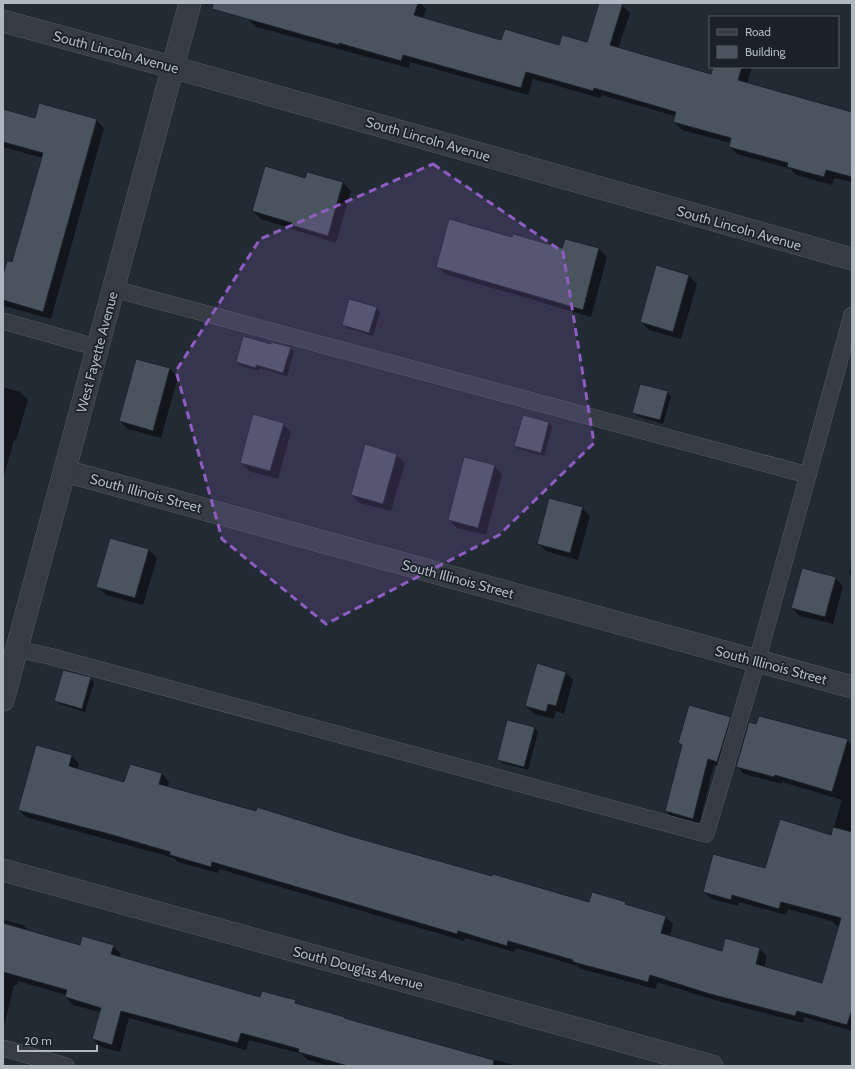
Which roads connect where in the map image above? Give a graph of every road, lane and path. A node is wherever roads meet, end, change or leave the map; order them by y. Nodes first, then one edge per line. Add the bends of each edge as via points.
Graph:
1 (190, 3) edge
2 (3, 21) edge
3 (172, 67) junction
4 (852, 260) edge
5 (114, 289) junction
6 (852, 315) edge
7 (3, 321) edge
8 (98, 348) junction
9 (65, 471) junction
10 (808, 475) junction
11 (17, 649) junction
12 (757, 661) junction
13 (852, 687) edge
14 (3, 700) edge
15 (3, 870) edge
16 (3, 1048) edge
17 (66, 1066) edge
18 (712, 1066) edge

1 - 3 street, West Fayette Avenue
2 - 3 street, South Lincoln Avenue
3 - 4 street, South Lincoln Avenue
3 - 5 street, West Fayette Avenue
5 - 8 street, West Fayette Avenue
5 - 10 lane
6 - 10 lane
7 - 8 lane
8 - 9 street, West Fayette Avenue
9 - 11 street, West Fayette Avenue
9 - 12 street, South Illinois Street
10 - 12 lane
11 - 12 lane via 706,834
11 - 14 street, West Fayette Avenue
12 - 13 street, South Illinois Street
15 - 18 street, South Douglas Avenue
16 - 17 lane

